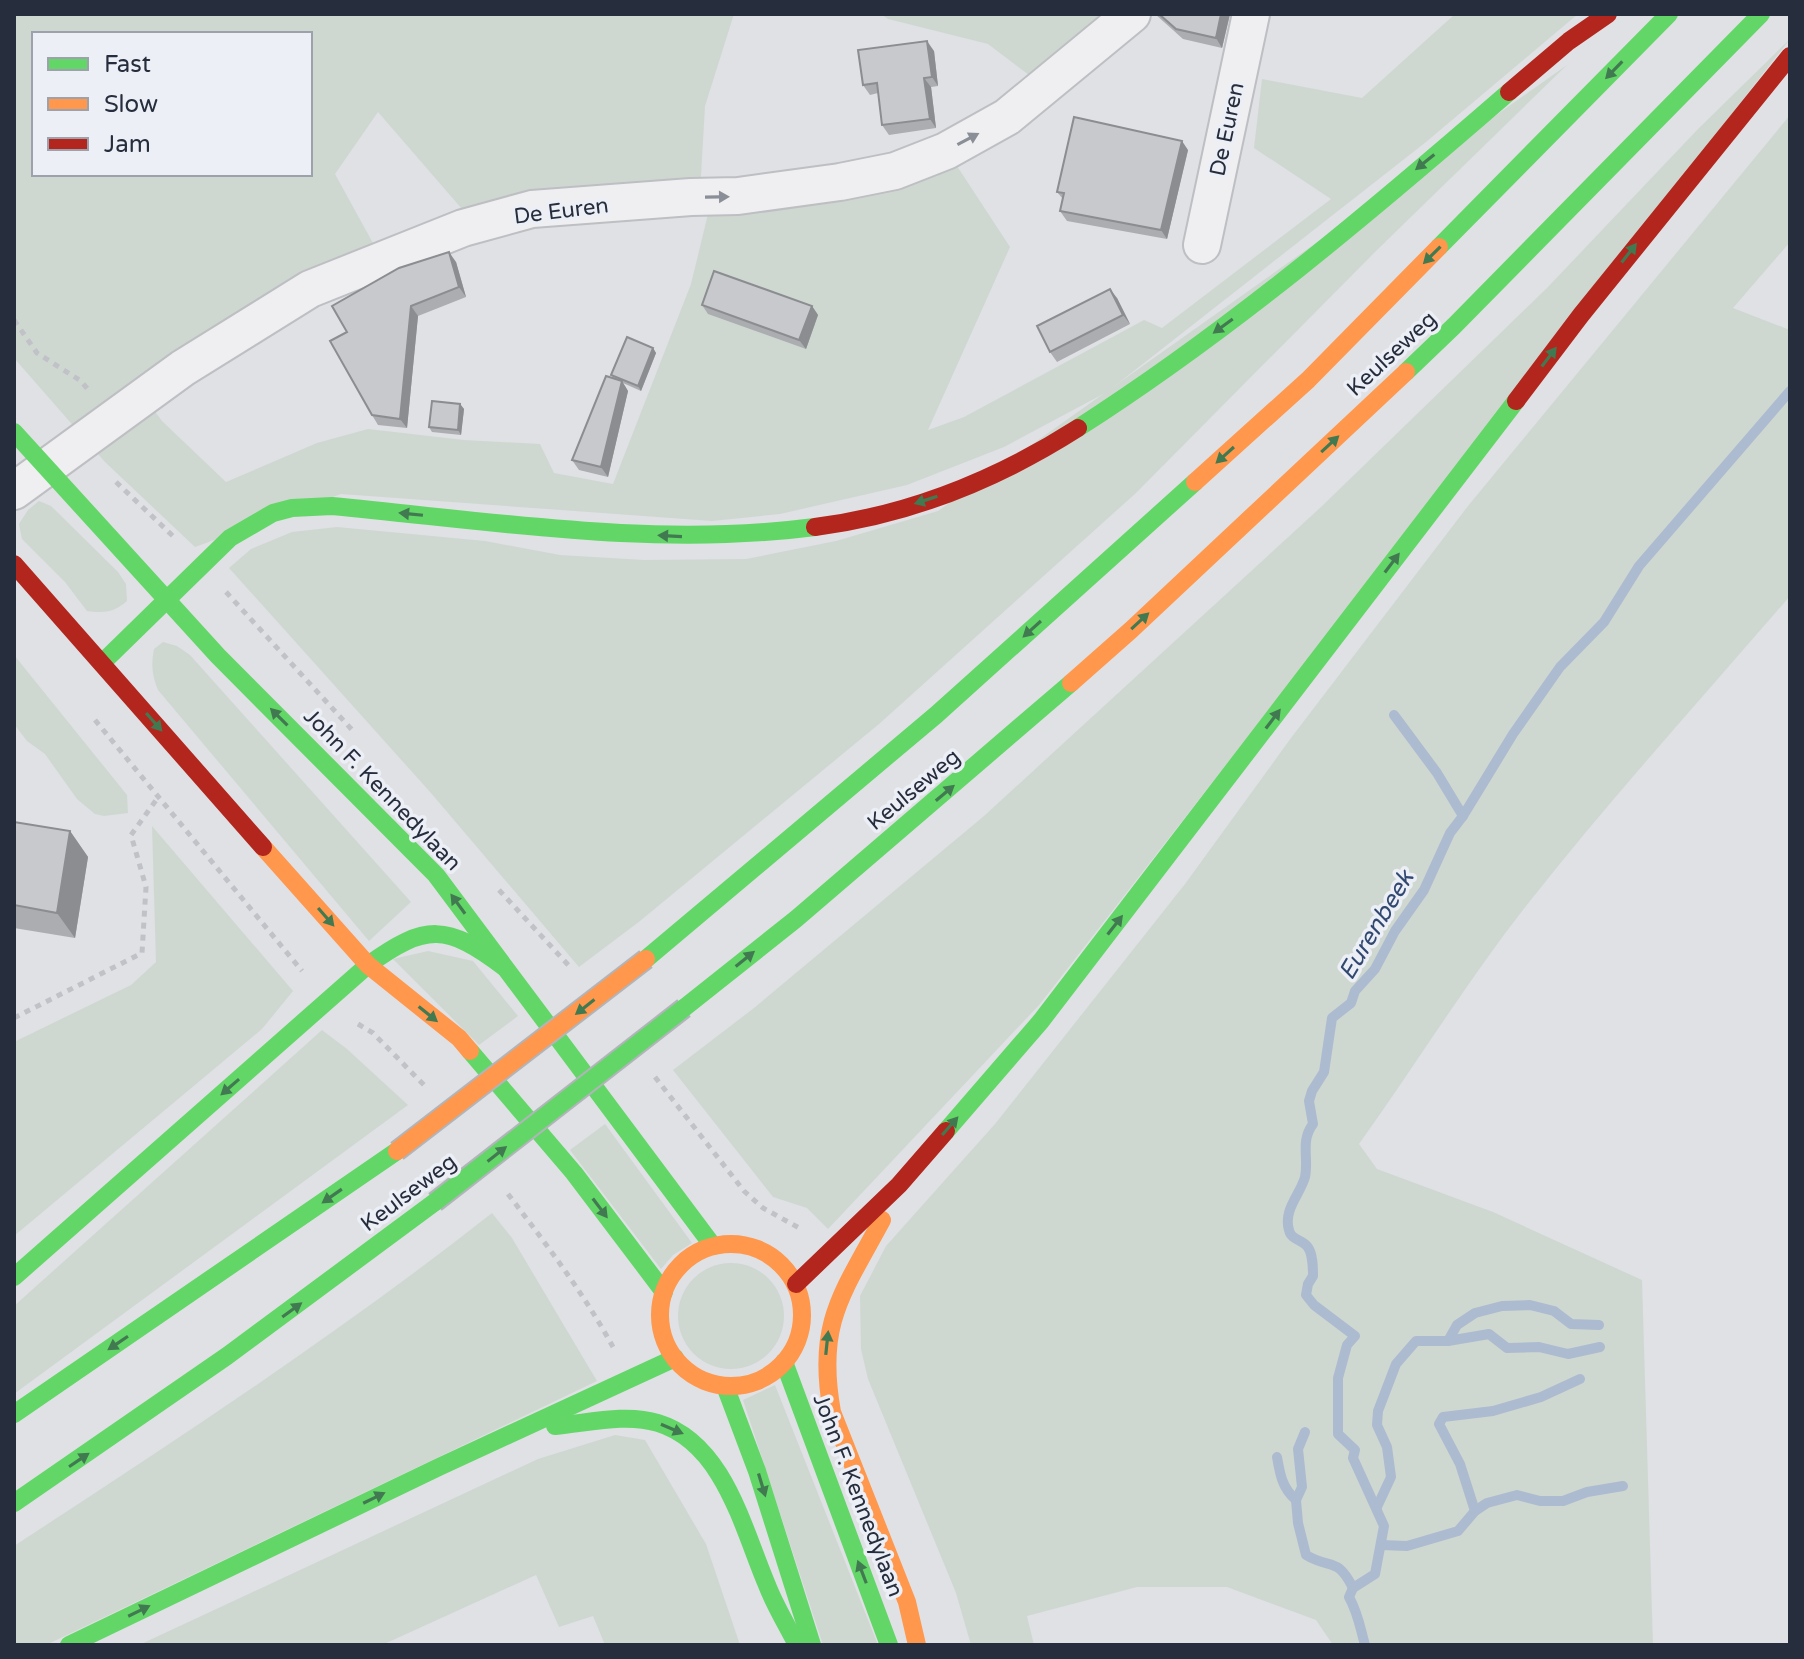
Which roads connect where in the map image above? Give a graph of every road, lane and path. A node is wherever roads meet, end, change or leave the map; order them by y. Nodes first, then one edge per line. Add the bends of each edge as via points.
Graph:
1 (1132, 14) edge
2 (1251, 14) edge
3 (1608, 14) edge
4 (1669, 14) edge
5 (1761, 14) edge
6 (1790, 56) edge
7 (1202, 245) dead end
8 (14, 320) edge
9 (109, 423) junction
10 (14, 432) edge
11 (59, 460) junction
12 (14, 491) edge
13 (14, 564) edge
14 (201, 564) junction
15 (167, 599) junction
16 (253, 623) dead end
17 (218, 656) junction
18 (102, 663) junction
19 (151, 718) junction
20 (119, 748) dead end
21 (159, 796) dead end
22 (368, 965) junction
23 (504, 967) junction
24 (14, 1018) edge
25 (899, 1185) junction
26 (713, 1246) junction
27 (14, 1277) edge
28 (796, 1284) junction
29 (664, 1292) junction
30 (675, 1358) junction
31 (784, 1362) junction
32 (725, 1386) junction
33 (14, 1414) edge
34 (527, 1428) junction
35 (14, 1503) edge
36 (69, 1645) edge
37 (797, 1645) edge
38 (812, 1645) edge
39 (889, 1645) edge
40 (917, 1645) edge

9 -> 1 street, De Euren via 183,368 310,289 463,228 532,209 738,196 840,182 895,171 946,151 1007,117
2 - 7 street, De Euren
3 -> 14 main road via 1242,313 1075,431 999,473 914,504 794,531 684,537 309,506 250,524
4 -> 33 main road, Keulseweg, bridge via 1308,380 936,715 646,959 397,1151
35 -> 5 main road, Keulseweg, bridge via 143,1417 435,1202 796,919 979,764 1131,630 1454,326
25 -> 6 main road via 1041,1021 1581,315
8 - 9 path via 37,353 81,381
9 - 11 street, De Euren
10 - 11 main road, John F. Kennedylaan
11 - 12 street, De Euren
11 - 14 path via 119,484
11 - 15 main road, John F. Kennedylaan
13 - 18 main road
14 - 15 main road
15 - 17 main road, John F. Kennedylaan
15 - 18 main road
16 - 17 path
23 -> 17 main road, John F. Kennedylaan via 436,875
18 - 19 main road
19 - 20 path
19 -> 22 main road
21 - 24 path via 131,835 146,887 142,953
22 - 23 main road via 397,942 445,933 477,945
22 -> 27 main road
22 -> 29 main road via 459,1038 574,1173
23 - 26 main road, John F. Kennedylaan
25 - 28 main road
40 -> 25 main road via 907,1602 832,1412 825,1367 829,1321
26 - 28 main road via 763,1251
26 - 29 main road via 676,1270
28 - 31 main road via 801,1328
29 - 30 main road via 661,1323
30 - 32 main road via 700,1379
30 - 34 main road
31 - 32 main road via 757,1381
39 -> 31 main road, John F. Kennedylaan
32 -> 38 main road
36 -> 34 main road
34 -> 37 main road via 628,1420 655,1422 685,1434 720,1480

